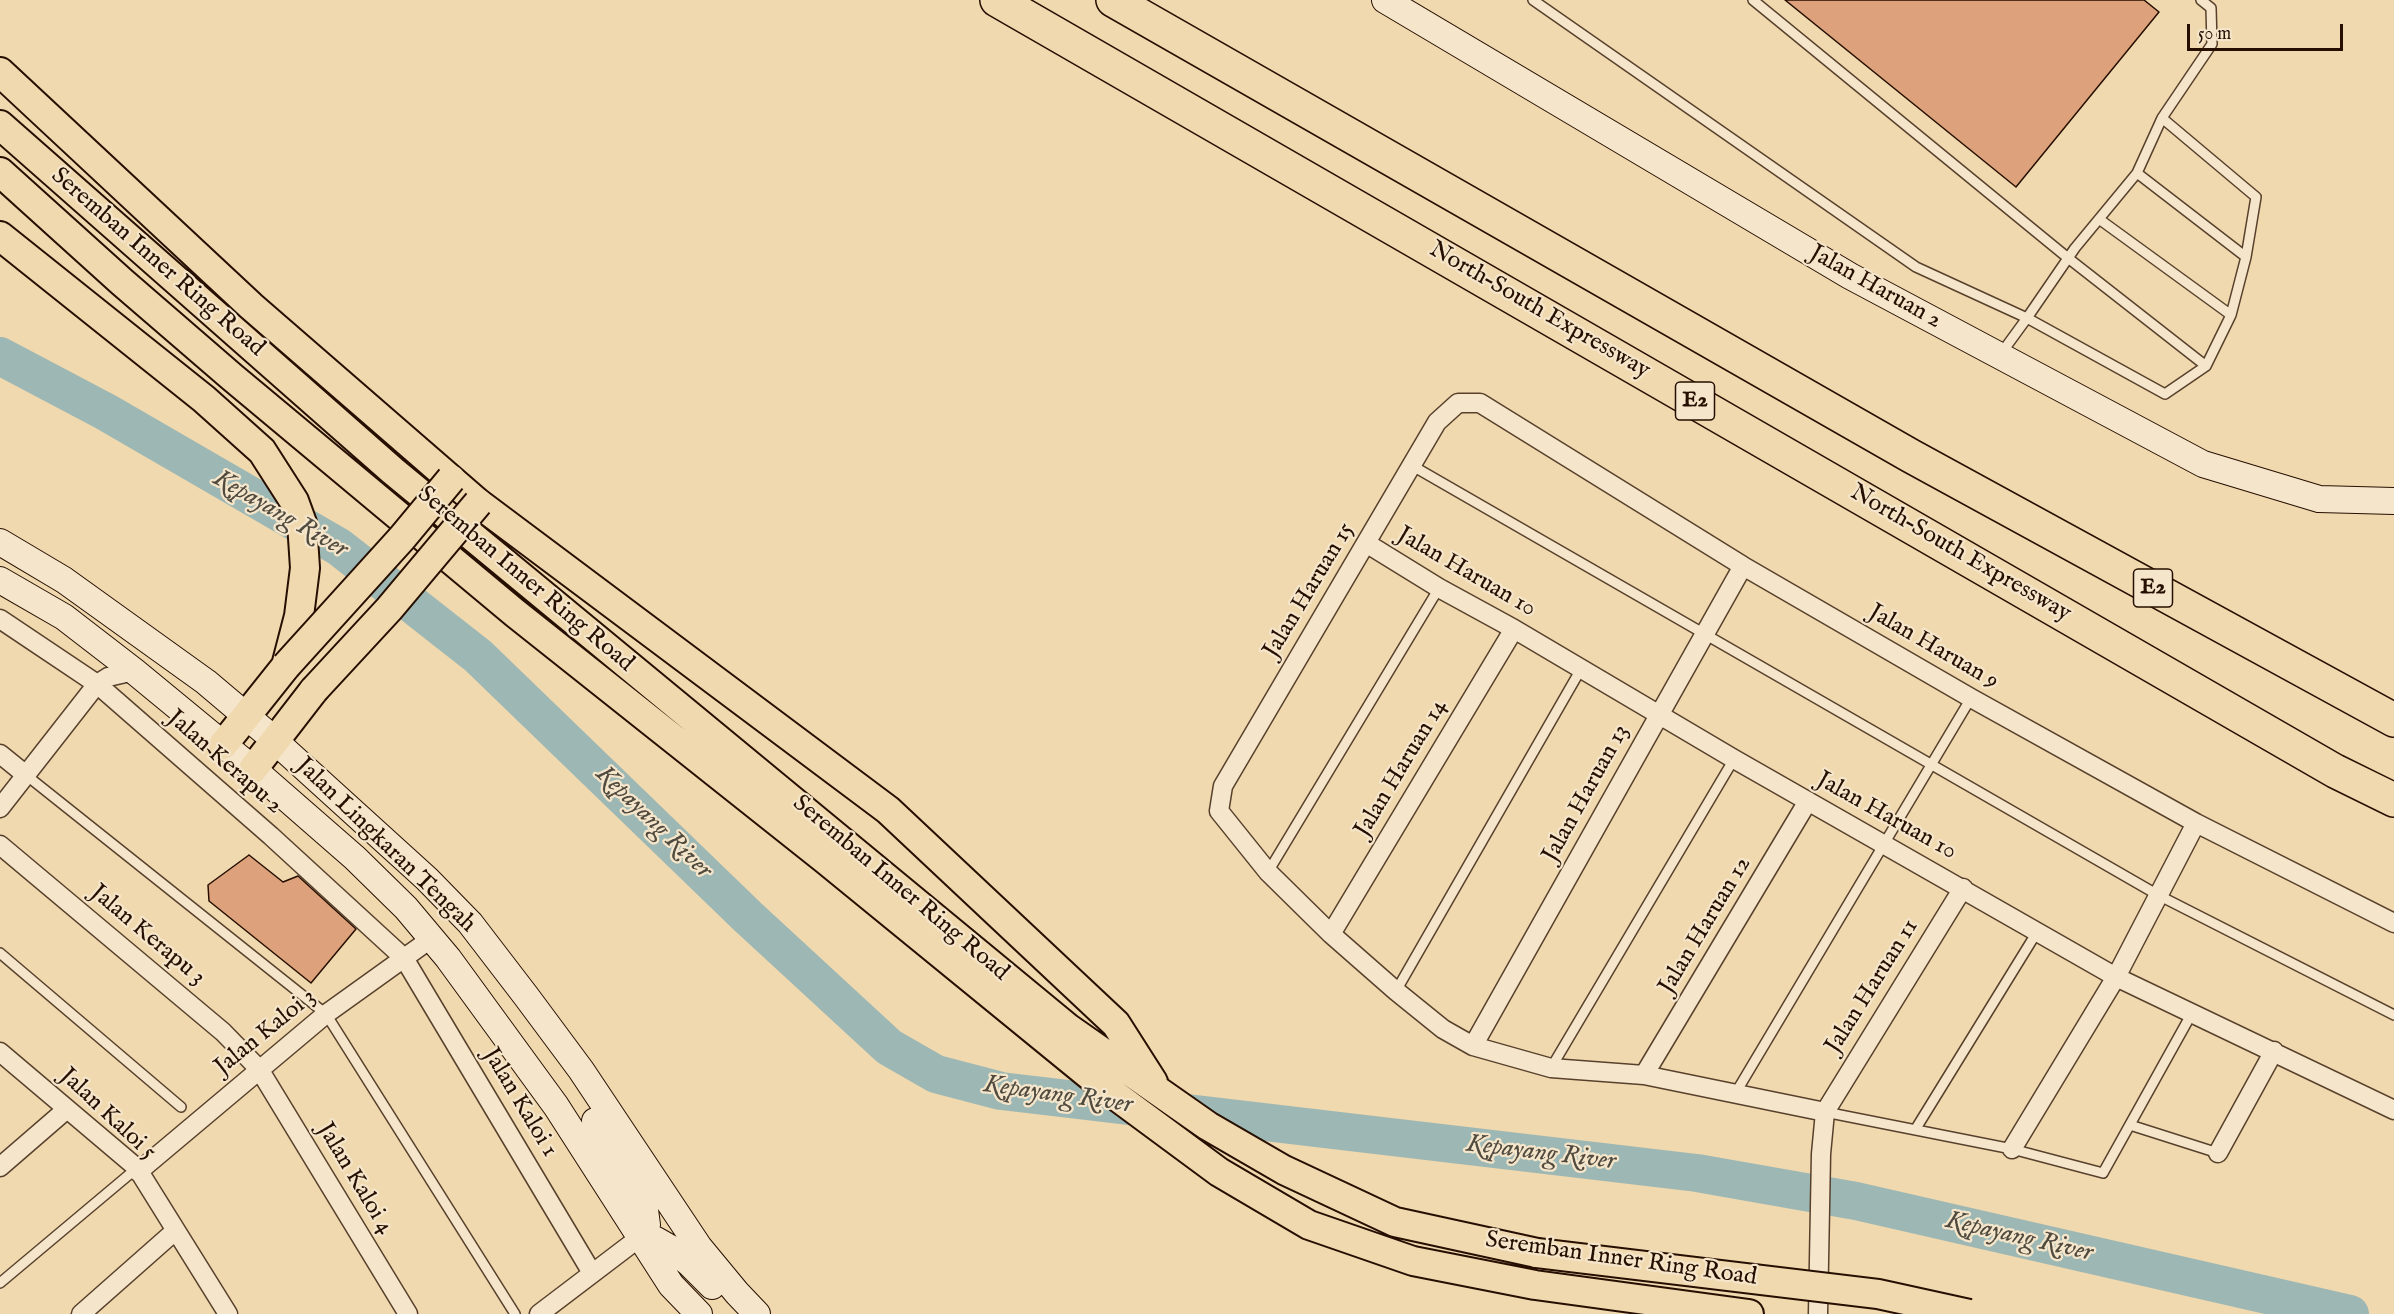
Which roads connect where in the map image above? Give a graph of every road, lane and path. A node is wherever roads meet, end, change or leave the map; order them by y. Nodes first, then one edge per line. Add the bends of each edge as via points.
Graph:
1 (997, 0) edge
2 (1113, 0) edge
3 (1385, 0) edge
4 (1533, 0) edge
5 (1753, 0) edge
6 (2201, 0) edge
7 (0, 72) edge
8 (2162, 118) junction
9 (0, 125) edge
10 (0, 172) edge
11 (2137, 173) junction
12 (2099, 219) junction
13 (0, 236) edge
14 (2246, 257) junction
15 (2068, 258) junction
16 (2231, 315) junction
17 (2027, 318) junction
18 (1998, 357) junction
19 (2206, 366) junction
20 (1458, 403) joint
21 (1411, 465) junction
22 (451, 479) junction
23 (2394, 501) edge
24 (478, 503) junction
25 (0, 542) edge
26 (1366, 543) junction
27 (1743, 566) junction
28 (0, 580) edge
29 (1439, 588) junction
30 (0, 620) edge
31 (1514, 629) junction
32 (1704, 634) junction
33 (286, 666) junction
34 (1581, 669) junction
35 (134, 671) junction
36 (97, 684) junction
37 (1971, 698) junction
38 (1659, 714) junction
39 (247, 716) junction
40 (2394, 720) edge
41 (275, 741) junction
42 (223, 745) junction
43 (0, 754) edge
44 (1734, 759) junction
45 (1931, 765) junction
46 (253, 769) junction
47 (26, 775) junction
48 (2394, 800) edge
49 (1808, 801) junction
50 (0, 808) edge
51 (2196, 823) junction
52 (0, 845) edge
53 (1883, 845) junction
54 (1268, 872) junction
55 (1963, 888) junction
56 (2158, 895) junction
57 (2394, 923) edge
58 (2037, 932) junction
59 (1331, 934) junction
60 (432, 938) junction
61 (0, 953) edge
62 (404, 958) junction
63 (2116, 977) junction
64 (1396, 991) junction
65 (2192, 1013) junction
66 (326, 1014) junction
67 (2394, 1015) edge
68 (1058, 1034) junction
69 (1473, 1046) junction
70 (2274, 1050) junction
71 (0, 1052) edge
72 (1551, 1068) junction
73 (259, 1069) junction
74 (581, 1070) junction
75 (1644, 1075) junction
76 (1735, 1094) junction
77 (1161, 1095) junction
78 (181, 1107) dead end
79 (67, 1109) junction
80 (2394, 1110) edge
81 (1825, 1112) junction
82 (2130, 1125) junction
83 (1915, 1130) junction
84 (2012, 1149) junction
85 (2218, 1153) joint
86 (0, 1167) edge
87 (137, 1170) junction
88 (175, 1231) junction
89 (639, 1238) junction
90 (592, 1273) junction
91 (0, 1283) edge
92 (81, 1314) edge
93 (228, 1314) edge
94 (408, 1314) edge
95 (515, 1314) edge
96 (539, 1314) edge
97 (699, 1314) edge
98 (755, 1314) edge
99 (1749, 1314) edge
100 (1818, 1314) edge
101 (1969, 1314) edge

1 - 48 highway, North–South Expressway / E2 via 2325,765
2 - 40 highway, E2 via 1911,456
3 - 18 street, Jalan Haruan 2 via 1850,276
4 - 17 lane via 1916,267
5 - 15 lane
6 - 8 lane via 2211,8 2212,44
7 - 22 main road via 251,306
8 - 11 lane
8 - 14 lane via 2256,197
9 - 68 main road, Seremban Inner Ring Road via 393,471
10 - 68 main road, Seremban Inner Ring Road via 122,282 515,613 817,852
11 - 12 lane
11 - 14 lane
12 - 15 lane
12 - 16 lane
13 - 33 main road via 204,399 262,451 279,476 302,523 305,558 303,590
14 - 16 lane
15 - 17 lane
15 - 19 lane
16 - 19 lane
17 - 18 lane
17 - 19 lane via 2165,394
18 - 23 street, Jalan Haruan 2 via 2203,464 2319,499
20 - 21 street, Jalan Haruan 15 via 1437,422
20 - 27 street, Jalan Haruan 9 via 1480,403
21 - 26 street, Jalan Haruan 15
21 - 32 lane
22 - 24 main road
22 - 33 main road, bridge
24 - 41 main road, bridge via 314,690
24 - 77 main road via 888,810 1116,1024
25 - 39 street, Jalan Lingkaran Tengah via 64,579
26 - 29 street, Jalan Haruan 10
26 - 54 street, Jalan Haruan 15 via 1223,786 1219,811
27 - 32 street, Jalan Haruan 13
27 - 37 street, Jalan Haruan 9
28 - 35 street, Jalan Lingkaran Tengah via 64,617
29 - 31 street, Jalan Haruan 10
29 - 54 lane
30 - 36 street, Jalan Kerapu 2
31 - 34 street, Jalan Haruan 10
31 - 59 street, Jalan Haruan 14
32 - 38 street, Jalan Haruan 13
32 - 45 lane
33 - 39 main road
34 - 38 street, Jalan Haruan 10
34 - 64 lane
35 - 36 street
35 - 42 street, Jalan Lingkaran Tengah
36 - 47 street
36 - 62 street, Jalan Kerapu 2
37 - 45 lane
37 - 51 street, Jalan Haruan 9
38 - 44 street, Jalan Haruan 10
38 - 69 street, Jalan Haruan 13
39 - 41 street, Jalan Lingkaran Tengah
39 - 42 main road
41 - 46 main road
41 - 74 street, Jalan Lingkaran Tengah via 470,923
42 - 46 street, Jalan Lingkaran Tengah
43 - 47 street
44 - 49 street, Jalan Haruan 10
44 - 72 lane
45 - 53 lane
45 - 56 lane
46 - 60 street, Jalan Lingkaran Tengah via 355,858
47 - 50 street
47 - 66 lane
49 - 53 street, Jalan Haruan 10
49 - 75 street, Jalan Haruan 12
51 - 56 street
51 - 57 street, Jalan Haruan 9
52 - 73 street, Jalan Kerapu 3 via 224,1032
53 - 55 street, Jalan Haruan 10
53 - 76 lane
54 - 59 street
55 - 58 street, Jalan Haruan 10
55 - 81 street, Jalan Haruan 11
56 - 63 street
56 - 67 lane
58 - 63 street, Jalan Haruan 10
58 - 83 lane
59 - 64 street
60 - 62 street, Jalan Kaloi 3
60 - 89 street, Jalan Lingkaran Tengah via 556,1106
61 - 78 lane
62 - 66 street, Jalan Kaloi 3
62 - 90 street, Jalan Kaloi 1
63 - 65 street, Jalan Haruan 10
63 - 84 street
64 - 69 street via 1443,1029
65 - 70 street, Jalan Haruan 10
65 - 82 lane
66 - 73 street, Jalan Kaloi 3
66 - 95 lane
68 - 77 main road, Seremban Inner Ring Road
68 - 99 main road, Seremban Inner Ring Road via 1104,1087 1219,1172 1309,1225 1413,1262 1535,1285
69 - 72 street
70 - 80 street, Jalan Haruan 10
70 - 85 street
71 - 79 street, Jalan Kaloi 5
72 - 75 street
73 - 87 street, Jalan Kaloi 3
73 - 94 street, Jalan Kaloi 4
74 - 89 street via 583,1098 645,1210 647,1225
74 - 98 street, Jalan Lingkaran Tengah via 693,1238
75 - 76 street
76 - 81 street
77 - 101 main road, Seremban Inner Ring Road, bridge via 1284,1170 1395,1222 1537,1253 1878,1294
79 - 86 street
79 - 87 street, Jalan Kaloi 5
81 - 83 lane
81 - 100 street
82 - 84 lane via 2103,1173
82 - 85 lane
83 - 84 lane
87 - 88 street, Jalan Kaloi 5
87 - 91 lane
88 - 92 street
88 - 93 street, Jalan Kaloi 5
89 - 90 street
89 - 97 street, Jalan Lingkaran Tengah via 671,1285
89 - 98 street via 656,1240 670,1248 721,1296
90 - 96 street

